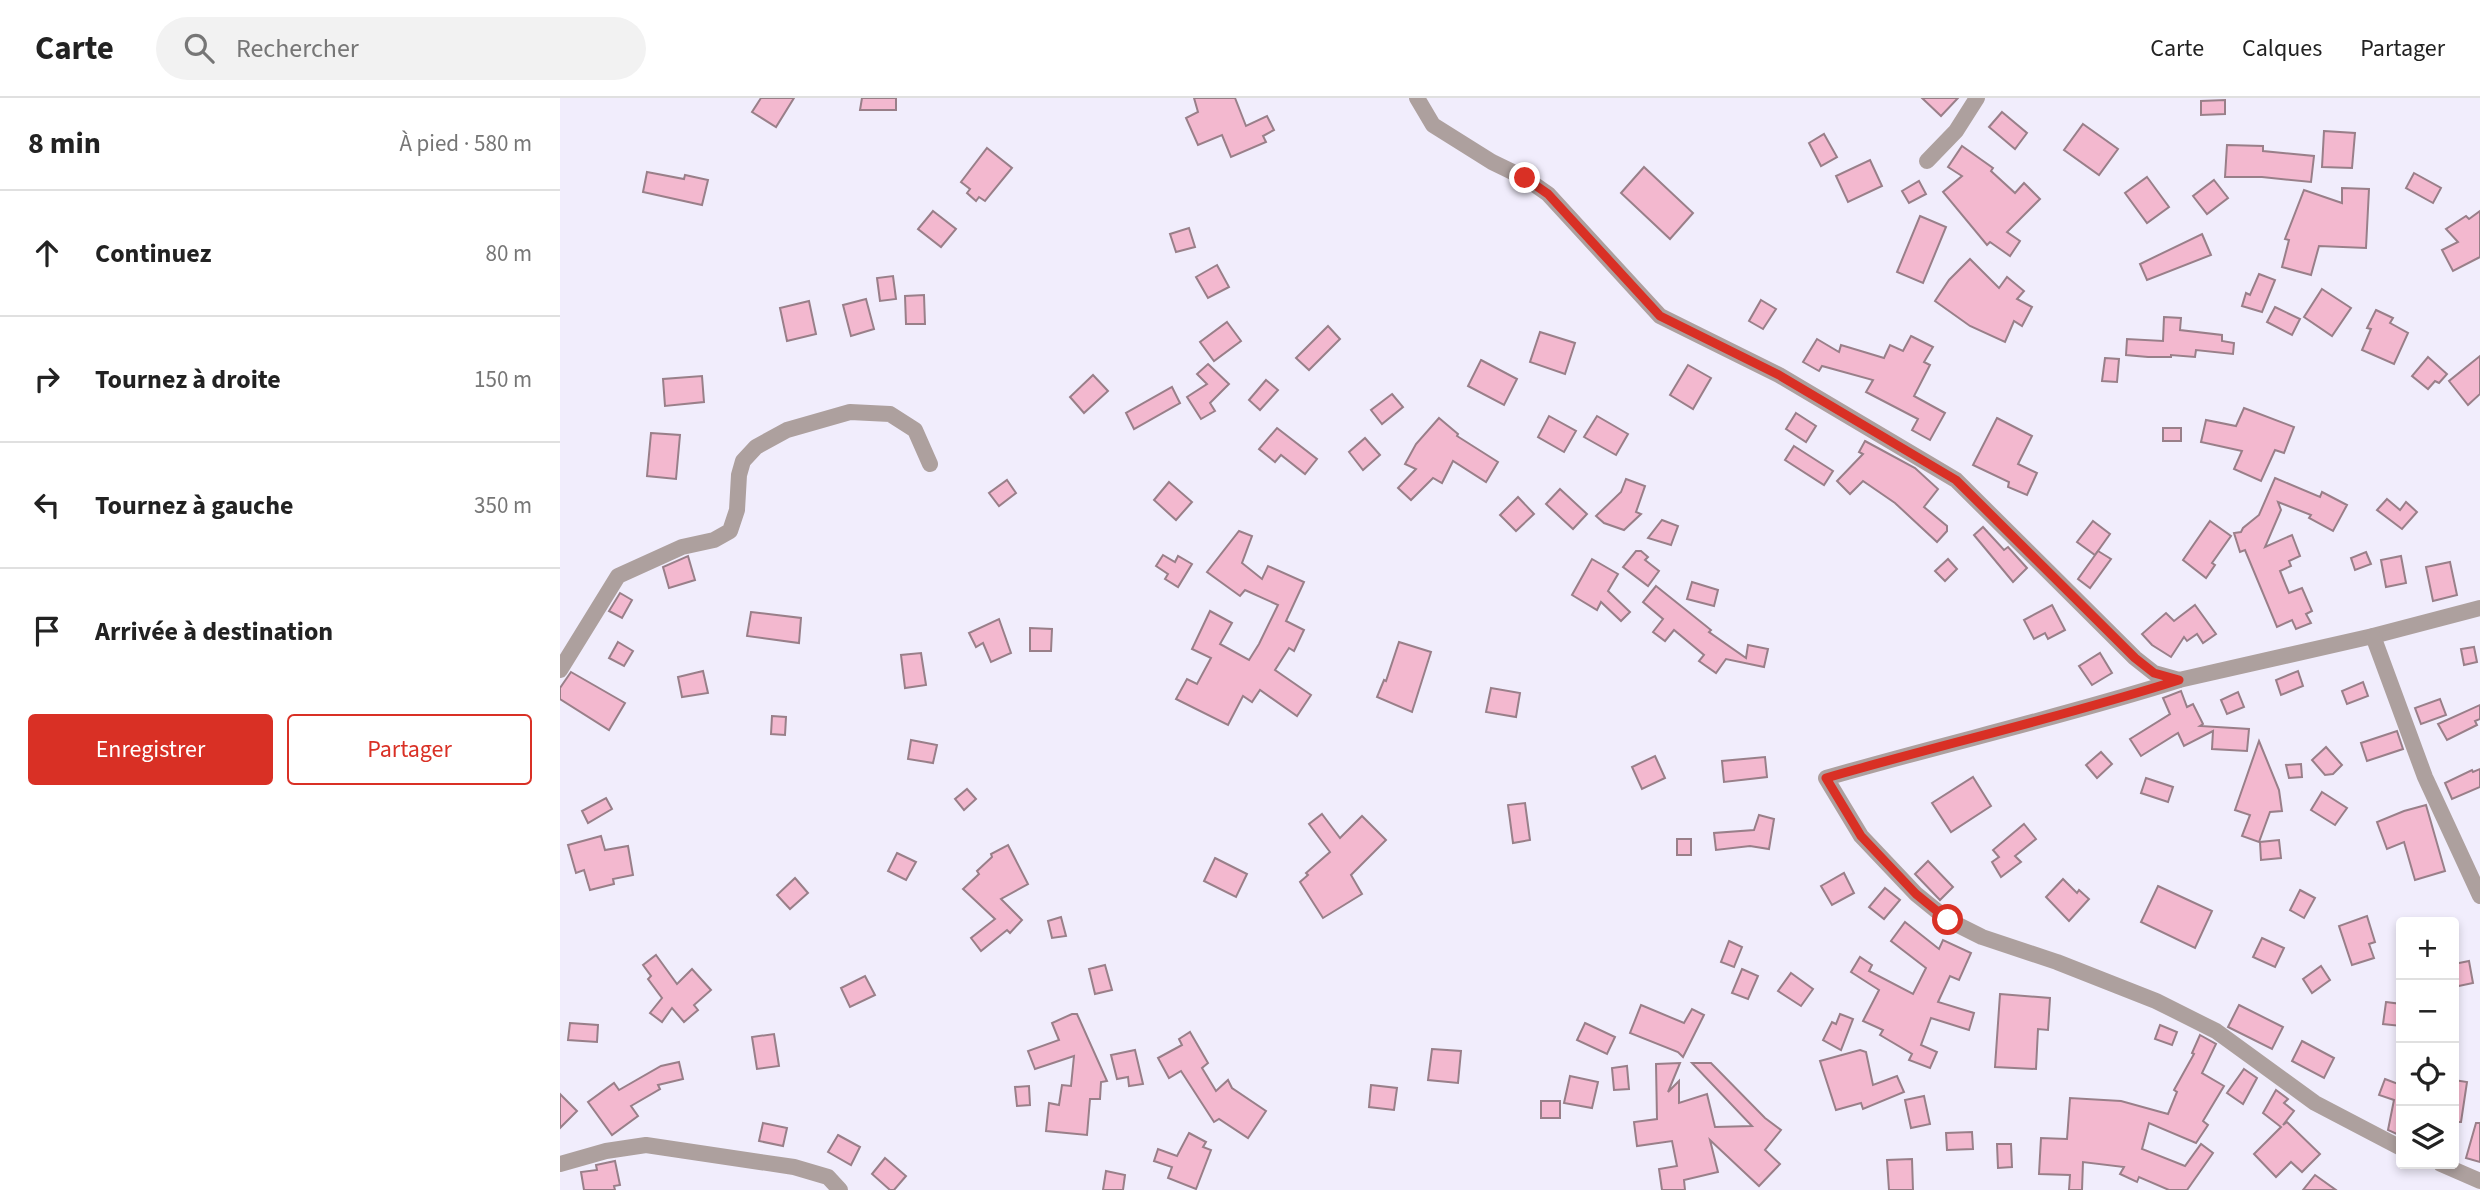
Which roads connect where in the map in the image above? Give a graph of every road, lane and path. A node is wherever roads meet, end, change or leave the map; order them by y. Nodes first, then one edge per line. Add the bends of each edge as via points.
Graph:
1 (1416, 98) edge
2 (1977, 98) edge
3 (1927, 161) dead end
4 (930, 464) dead end
5 (2480, 608) edge
6 (2373, 636) junction
7 (560, 670) edge
8 (2179, 680) junction
9 (2480, 896) edge
10 (2396, 1144) edge
11 (560, 1164) edge
12 (2452, 1169) edge
13 (2480, 1181) edge
14 (840, 1190) edge

1 - 8 street via 1433,125 1548,194 1660,316 1779,375 1956,480 2135,658 2154,673
2 - 3 street via 1956,131
4 - 7 street via 915,429 890,414 849,412 787,430 756,447 743,461 730,531 618,576
5 - 6 street
6 - 8 street
6 - 9 street via 2425,777
8 - 10 street via 1826,778 1861,836 1916,894 1948,920 1982,937 2156,1001 2216,1031 2315,1104
11 - 14 street via 646,1145 794,1167 828,1177
12 - 13 street

